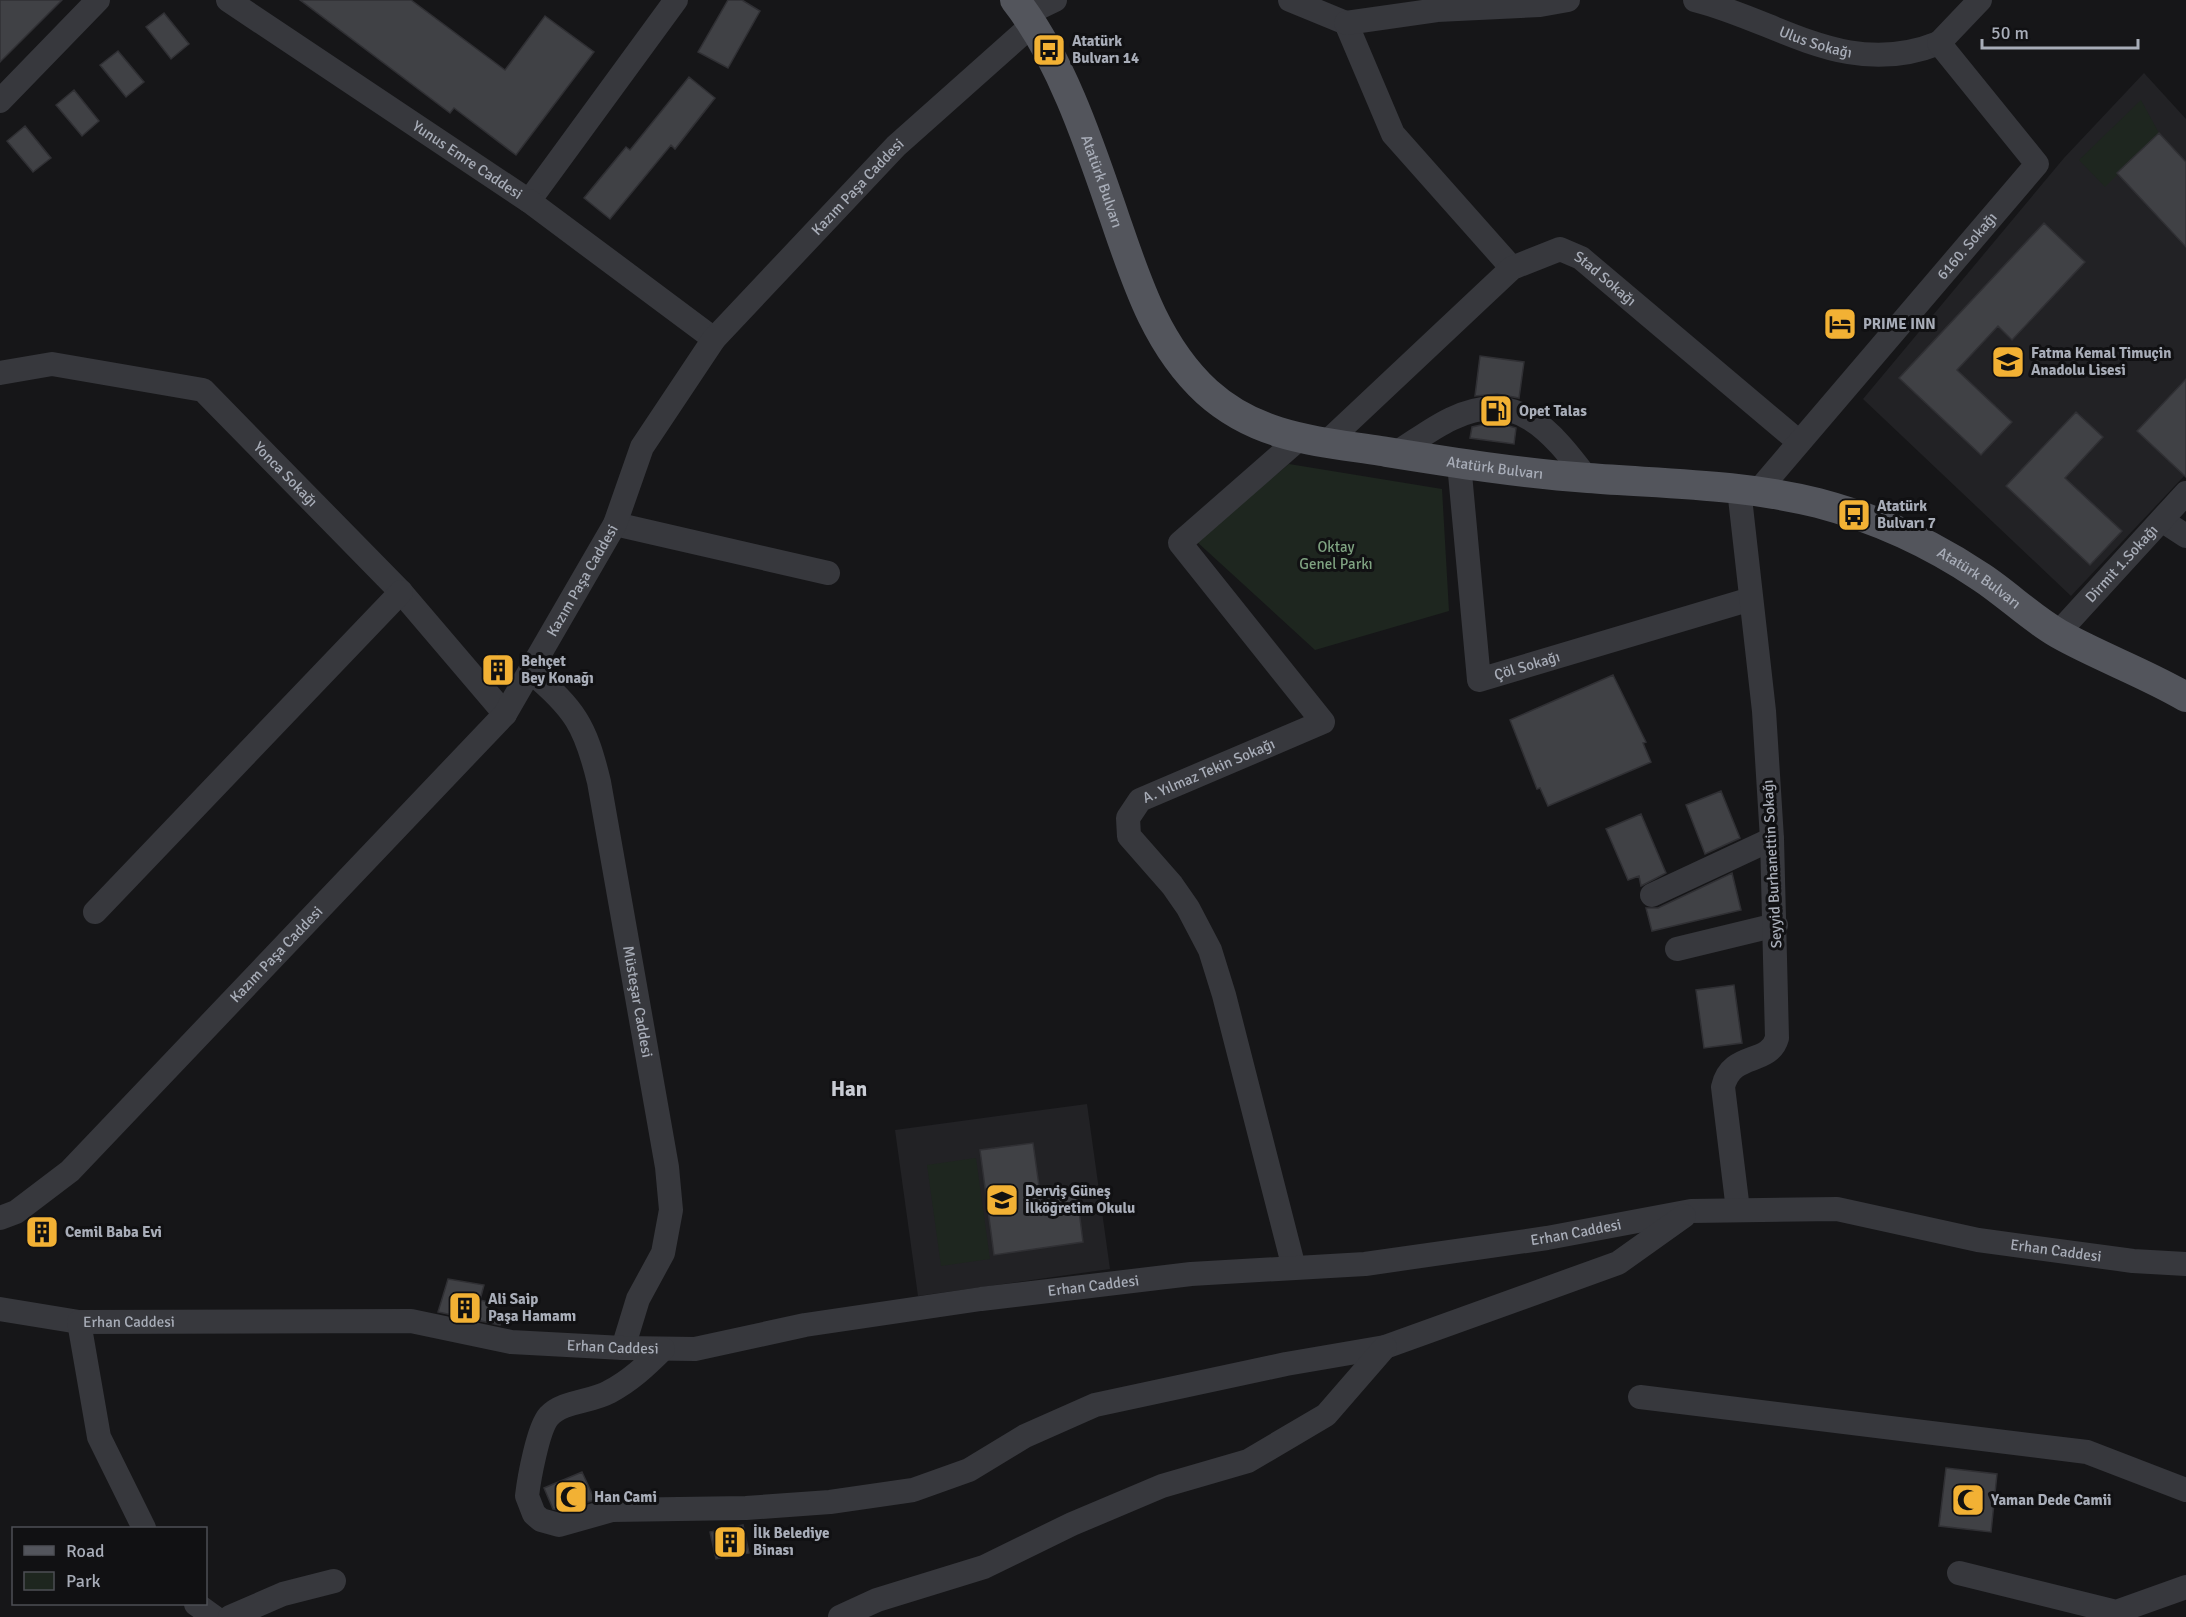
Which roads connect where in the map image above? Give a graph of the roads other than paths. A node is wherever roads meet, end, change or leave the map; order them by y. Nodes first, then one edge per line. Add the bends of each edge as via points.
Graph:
1 (98, 0) edge
2 (228, 0) edge
3 (676, 0) edge
4 (1055, 0) edge
5 (1290, 0) edge
6 (1568, 0) edge
7 (1695, 0) edge
8 (1980, 0) edge
9 (1025, 12) edge
10 (1346, 23) junction
11 (1939, 43) junction
12 (0, 101) edge
13 (529, 201) junction
14 (1512, 268) junction
15 (714, 339) junction
16 (0, 373) edge
17 (1314, 440) junction
18 (1799, 442) junction
19 (1396, 453) junction
20 (1459, 464) junction
21 (1587, 478) junction
22 (1748, 490) junction
23 (2186, 494) edge
24 (2163, 521) junction
25 (615, 524) junction
26 (2186, 537) edge
27 (828, 573) dead end
28 (400, 592) junction
29 (1751, 599) junction
30 (2058, 633) junction
31 (530, 671) junction
32 (2186, 697) edge
33 (505, 714) junction
34 (1772, 839) junction
35 (1652, 896) dead end
36 (95, 912) dead end
37 (1776, 925) junction
38 (1677, 949) dead end
39 (1738, 1210) junction
40 (1691, 1211) junction
41 (0, 1218) edge
42 (2186, 1264) edge
43 (1293, 1268) junction
44 (2, 1310) edge
45 (79, 1322) junction
46 (1385, 1347) junction
47 (623, 1348) junction
48 (663, 1349) junction
49 (1640, 1397) dead end
50 (2186, 1490) edge
51 (144, 1527) edge
52 (1959, 1573) dead end
53 (334, 1581) dead end
54 (2186, 1587) edge
55 (197, 1605) edge
56 (2101, 1612) edge
57 (214, 1617) edge
58 (230, 1617) edge
59 (840, 1617) edge

1 - 12 street
2 - 13 street, Yunus Emre Caddesi
3 - 13 street, Yunus Emre Caddesi
4 - 9 street, Kazım Paşa Caddesi
5 - 10 street
6 - 10 street via 1540,5 1437,9
7 - 11 street, Ulus Sokağı via 1730,10 1794,38 1838,50 1896,54
8 - 11 street
9 - 15 street, Kazım Paşa Caddesi
9 - 17 main road, Atatürk Bulvarı via 1059,70 1138,284 1177,359 1210,394 1243,418 1280,435
10 - 14 street via 1393,134
11 - 18 street, 6160. Sokağı via 2037,164
13 - 15 street
14 - 17 street, Stad Sokağı
14 - 18 street, Stad Sokağı via 1554,249 1574,253
15 - 25 street, Kazım Paşa Caddesi via 642,447
16 - 28 street, Yonca Sokağı via 52,364 203,390
17 - 19 main road, Atatürk Bulvarı
17 - 43 street, A. Yılmaz Tekin Sokağı via 1180,543 1323,722 1140,800 1130,811 1127,827 1134,844 1154,863 1188,908 1209,950
18 - 22 street, 6160. Sokağı
19 - 20 main road, Atatürk Bulvarı
19 - 21 street via 1452,418 1494,407 1532,418 1559,441
20 - 21 main road, Atatürk Bulvarı
20 - 29 street, Çöl Sokağı via 1479,680
21 - 22 main road, Atatürk Bulvarı
22 - 29 street, Seyyid Burhanettin Sokağı
22 - 30 main road, Atatürk Bulvarı via 1820,504 1920,542 1981,577
23 - 24 street, Dirmit 1.Sokağı
23 - 30 street
24 - 26 street
24 - 30 street, Dirmit 1.Sokağı
25 - 27 street
25 - 31 street, Kazım Paşa Caddesi
28 - 33 street, Yonca Sokağı
28 - 36 street
29 - 34 street, Seyyid Burhanettin Sokağı via 1764,711
30 - 32 main road, Atatürk Bulvarı
31 - 33 street, Kazım Paşa Caddesi
31 - 47 street, Müsteşar Caddesi via 564,700 588,739 599,782 666,1167 671,1210 663,1252 638,1299
33 - 41 street, Kazım Paşa Caddesi via 70,1171 16,1212
34 - 35 street
34 - 37 street, Seyyid Burhanettin Sokağı
37 - 38 street
37 - 39 street, Seyyid Burhanettin Sokağı via 1776,1042 1770,1050 1734,1066 1723,1087
39 - 40 street, Erhan Caddesi
39 - 42 street, Erhan Caddesi via 1837,1209 1978,1240 2133,1261
40 - 43 street, Erhan Caddesi via 1547,1238 1365,1264
40 - 46 street via 1618,1263
43 - 48 street, Erhan Caddesi via 1191,1274 981,1299 805,1325 695,1349
44 - 45 street, Erhan Caddesi
45 - 47 street, Erhan Caddesi via 411,1321 512,1342
45 - 51 street via 99,1437
46 - 48 street via 1095,1405 1024,1436 969,1470 913,1490 830,1502 746,1508 612,1510 559,1525 541,1520 530,1506 528,1496 542,1426 560,1408 607,1393 638,1374
46 - 59 street via 1326,1415 1248,1461 1162,1486 984,1567 878,1600
47 - 48 street, Erhan Caddesi
49 - 50 street via 2087,1452
52 - 56 street
53 - 58 street via 283,1594
54 - 56 street via 2116,1612
55 - 57 street

